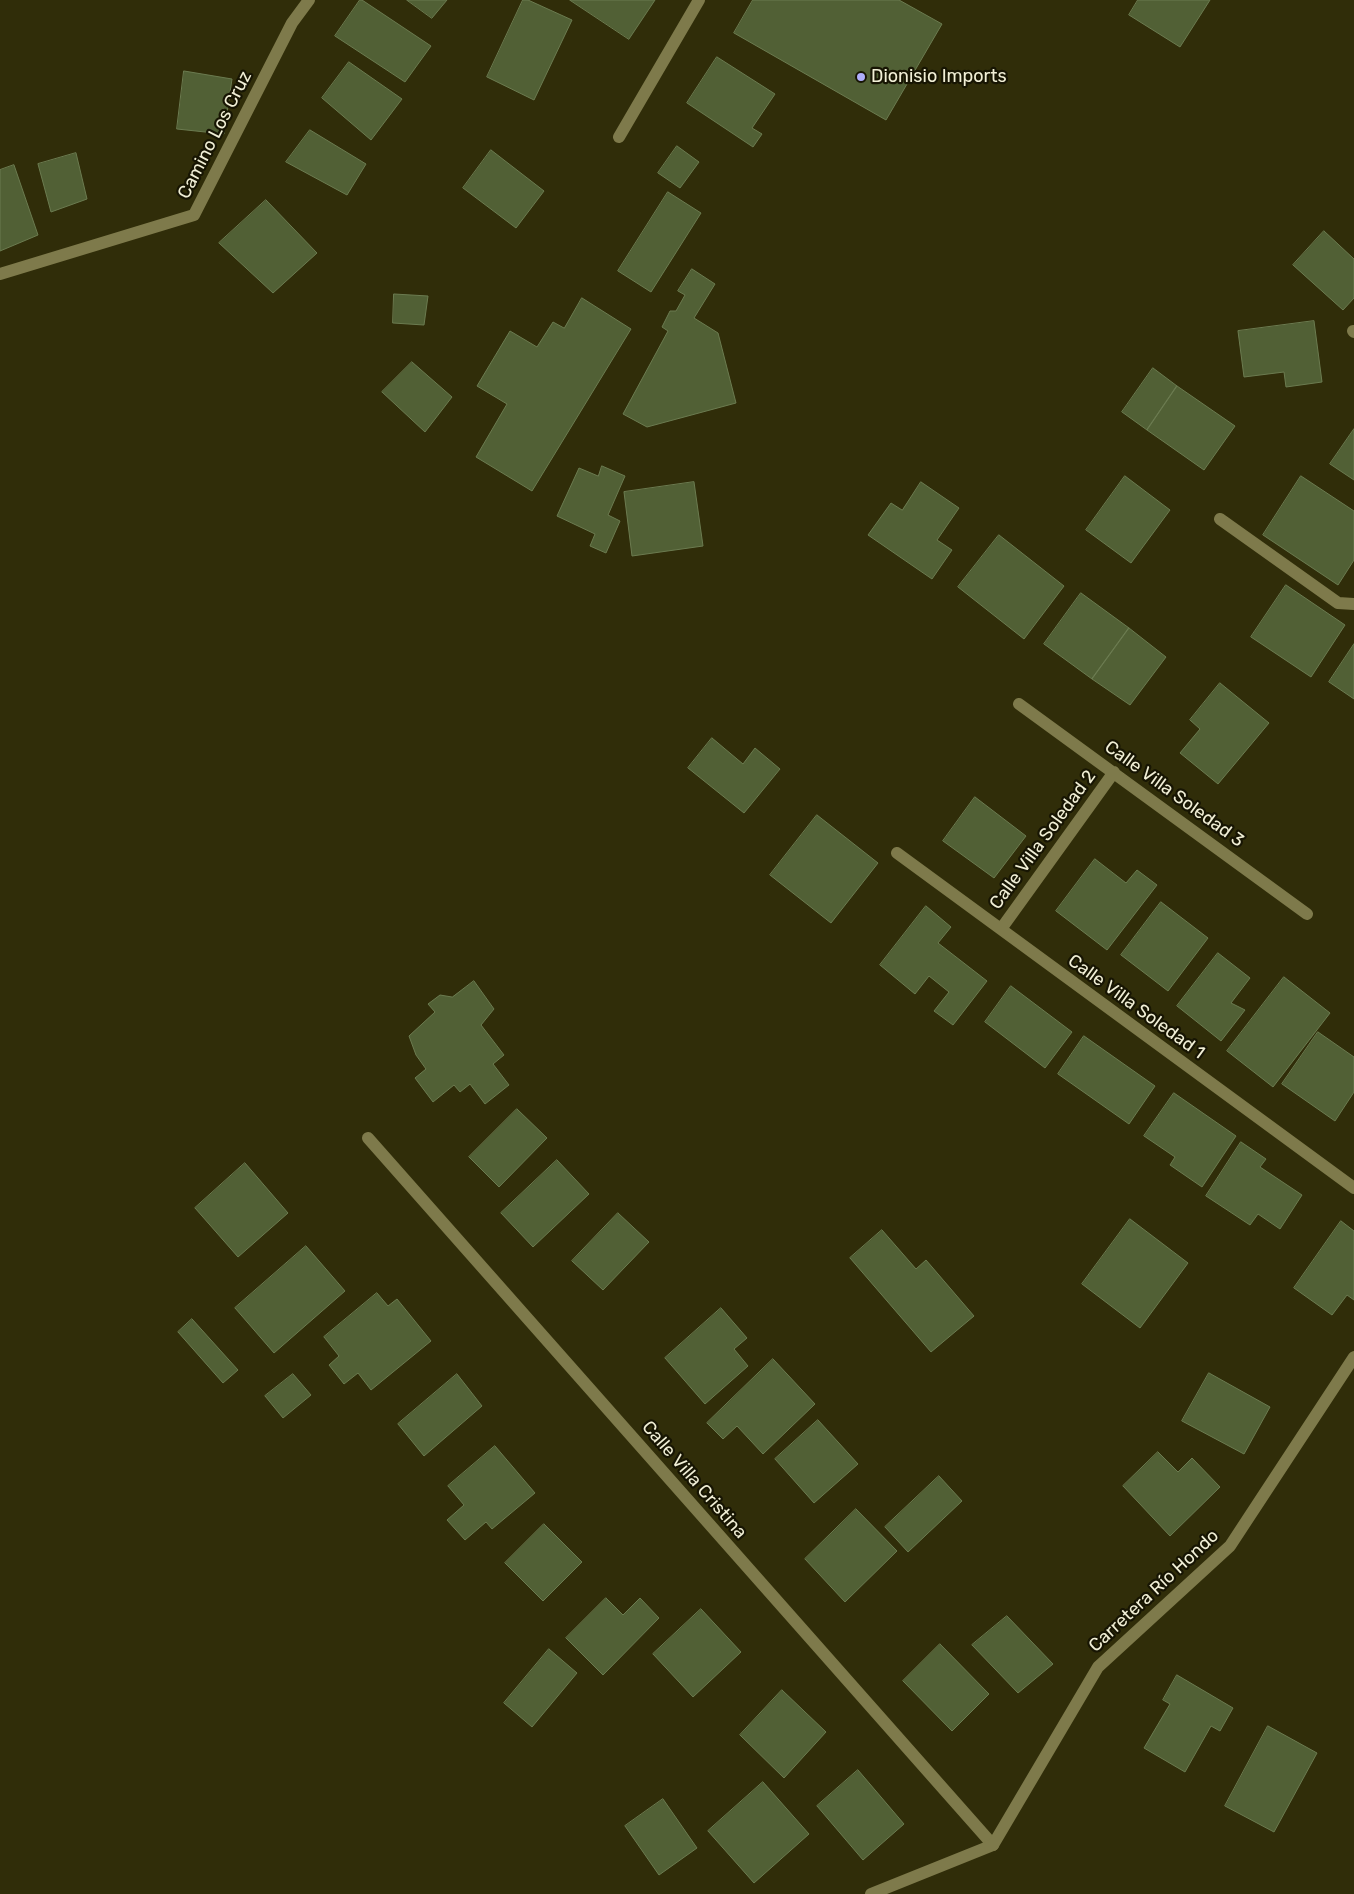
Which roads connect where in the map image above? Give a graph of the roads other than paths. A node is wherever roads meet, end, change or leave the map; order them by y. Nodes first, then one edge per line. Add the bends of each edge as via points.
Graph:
1 (309, 0) edge
2 (699, 0) edge
3 (619, 137) dead end
4 (0, 274) edge
5 (1220, 519) dead end
6 (1354, 604) edge
7 (1019, 704) dead end
8 (1114, 772) junction
9 (897, 854) dead end
10 (1307, 914) dead end
11 (1001, 930) junction
12 (368, 1138) dead end
13 (1354, 1188) edge
14 (1354, 1357) edge
15 (993, 1845) junction
16 (870, 1894) edge

1 - 4 street, Camino Los Cruz via 292,23 194,216
2 - 3 street
5 - 6 street via 1338,603
7 - 8 street, Calle Villa Soledad 3
8 - 10 street, Calle Villa Soledad 3
8 - 11 street, Calle Villa Soledad 2
9 - 11 street, Calle Villa Soledad 1
11 - 13 street, Calle Villa Soledad 1
12 - 15 street, Calle Villa Cristina
14 - 15 street, Carretera Río Hondo via 1230,1546 1098,1667
15 - 16 street

